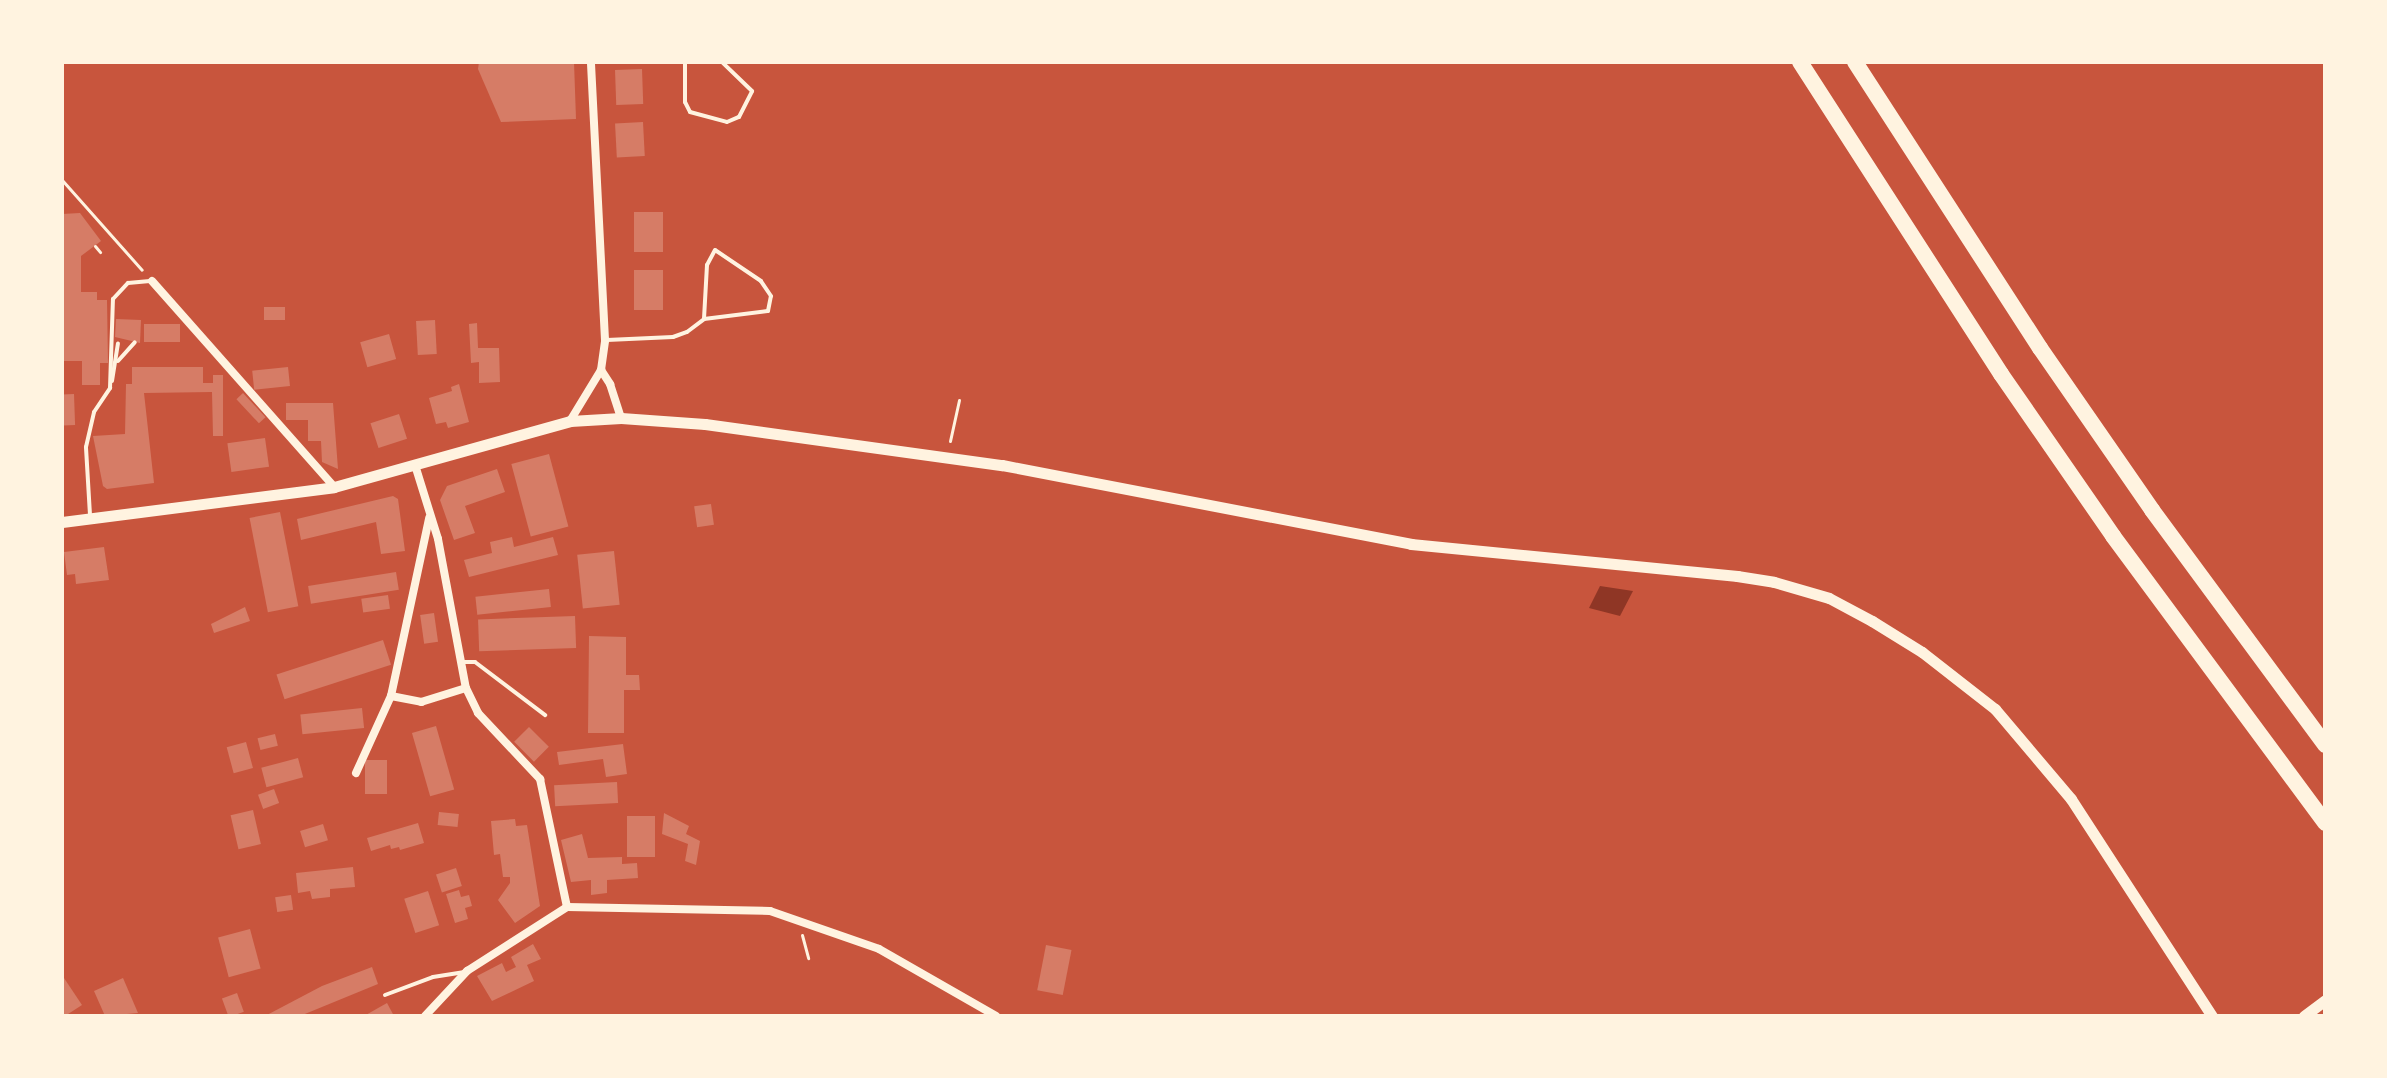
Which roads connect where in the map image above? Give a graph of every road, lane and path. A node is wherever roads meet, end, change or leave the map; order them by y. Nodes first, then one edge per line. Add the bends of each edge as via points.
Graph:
1 (591, 62) edge
2 (685, 62) edge
3 (722, 62) edge
4 (1800, 62) edge
5 (1855, 62) edge
6 (62, 180) edge
7 (95, 246) dead end
8 (100, 252) dead end
9 (152, 281) junction
10 (704, 319) junction
11 (605, 340) junction
12 (135, 342) dead end
13 (118, 343) dead end
14 (117, 363) junction
15 (601, 370) junction
16 (110, 388) junction
17 (959, 400) dead end
18 (621, 418) junction
19 (570, 421) junction
20 (946, 457) junction
21 (415, 465) junction
22 (334, 487) junction
23 (429, 517) junction
24 (91, 518) junction
25 (62, 522) edge
26 (462, 662) junction
27 (466, 688) junction
28 (391, 696) junction
29 (545, 715) dead end
30 (2325, 745) edge
31 (356, 773) dead end
32 (2325, 823) edge
33 (567, 907) junction
34 (801, 940) dead end
35 (808, 958) dead end
36 (467, 971) junction
37 (385, 995) dead end
38 (2325, 1000) edge
39 (425, 1016) edge
40 (996, 1016) edge
41 (2212, 1016) edge
42 (2304, 1016) edge

1 - 11 street
2 - 3 lane via 690,112 727,122 739,117 752,91
4 - 32 highway via 2009,386
5 - 30 highway via 2040,348
6 - 9 path
7 - 8 path
9 - 16 lane via 128,283 113,299
9 - 22 street
10 - 10 lane via 768,311 771,296 761,281 715,250 707,265
10 - 11 lane via 673,337
11 - 15 street
12 - 14 lane
13 - 14 lane
14 - 16 lane
15 - 18 street
15 - 19 street
16 - 24 lane via 94,412 86,447
17 - 20 path
18 - 19 street
18 - 20 street via 705,424
19 - 21 street
20 - 41 street via 1411,544 1737,576 1829,598 1922,652 2014,728 2071,799
21 - 22 street
21 - 23 street
22 - 24 street
23 - 26 street
23 - 28 street
24 - 25 street
26 - 27 street
26 - 29 lane via 475,662
27 - 28 street via 421,702
27 - 33 street via 478,713 540,779
28 - 31 street
33 - 36 street
33 - 40 street via 770,911 879,949
34 - 35 path
36 - 37 lane
36 - 39 street
38 - 42 street

